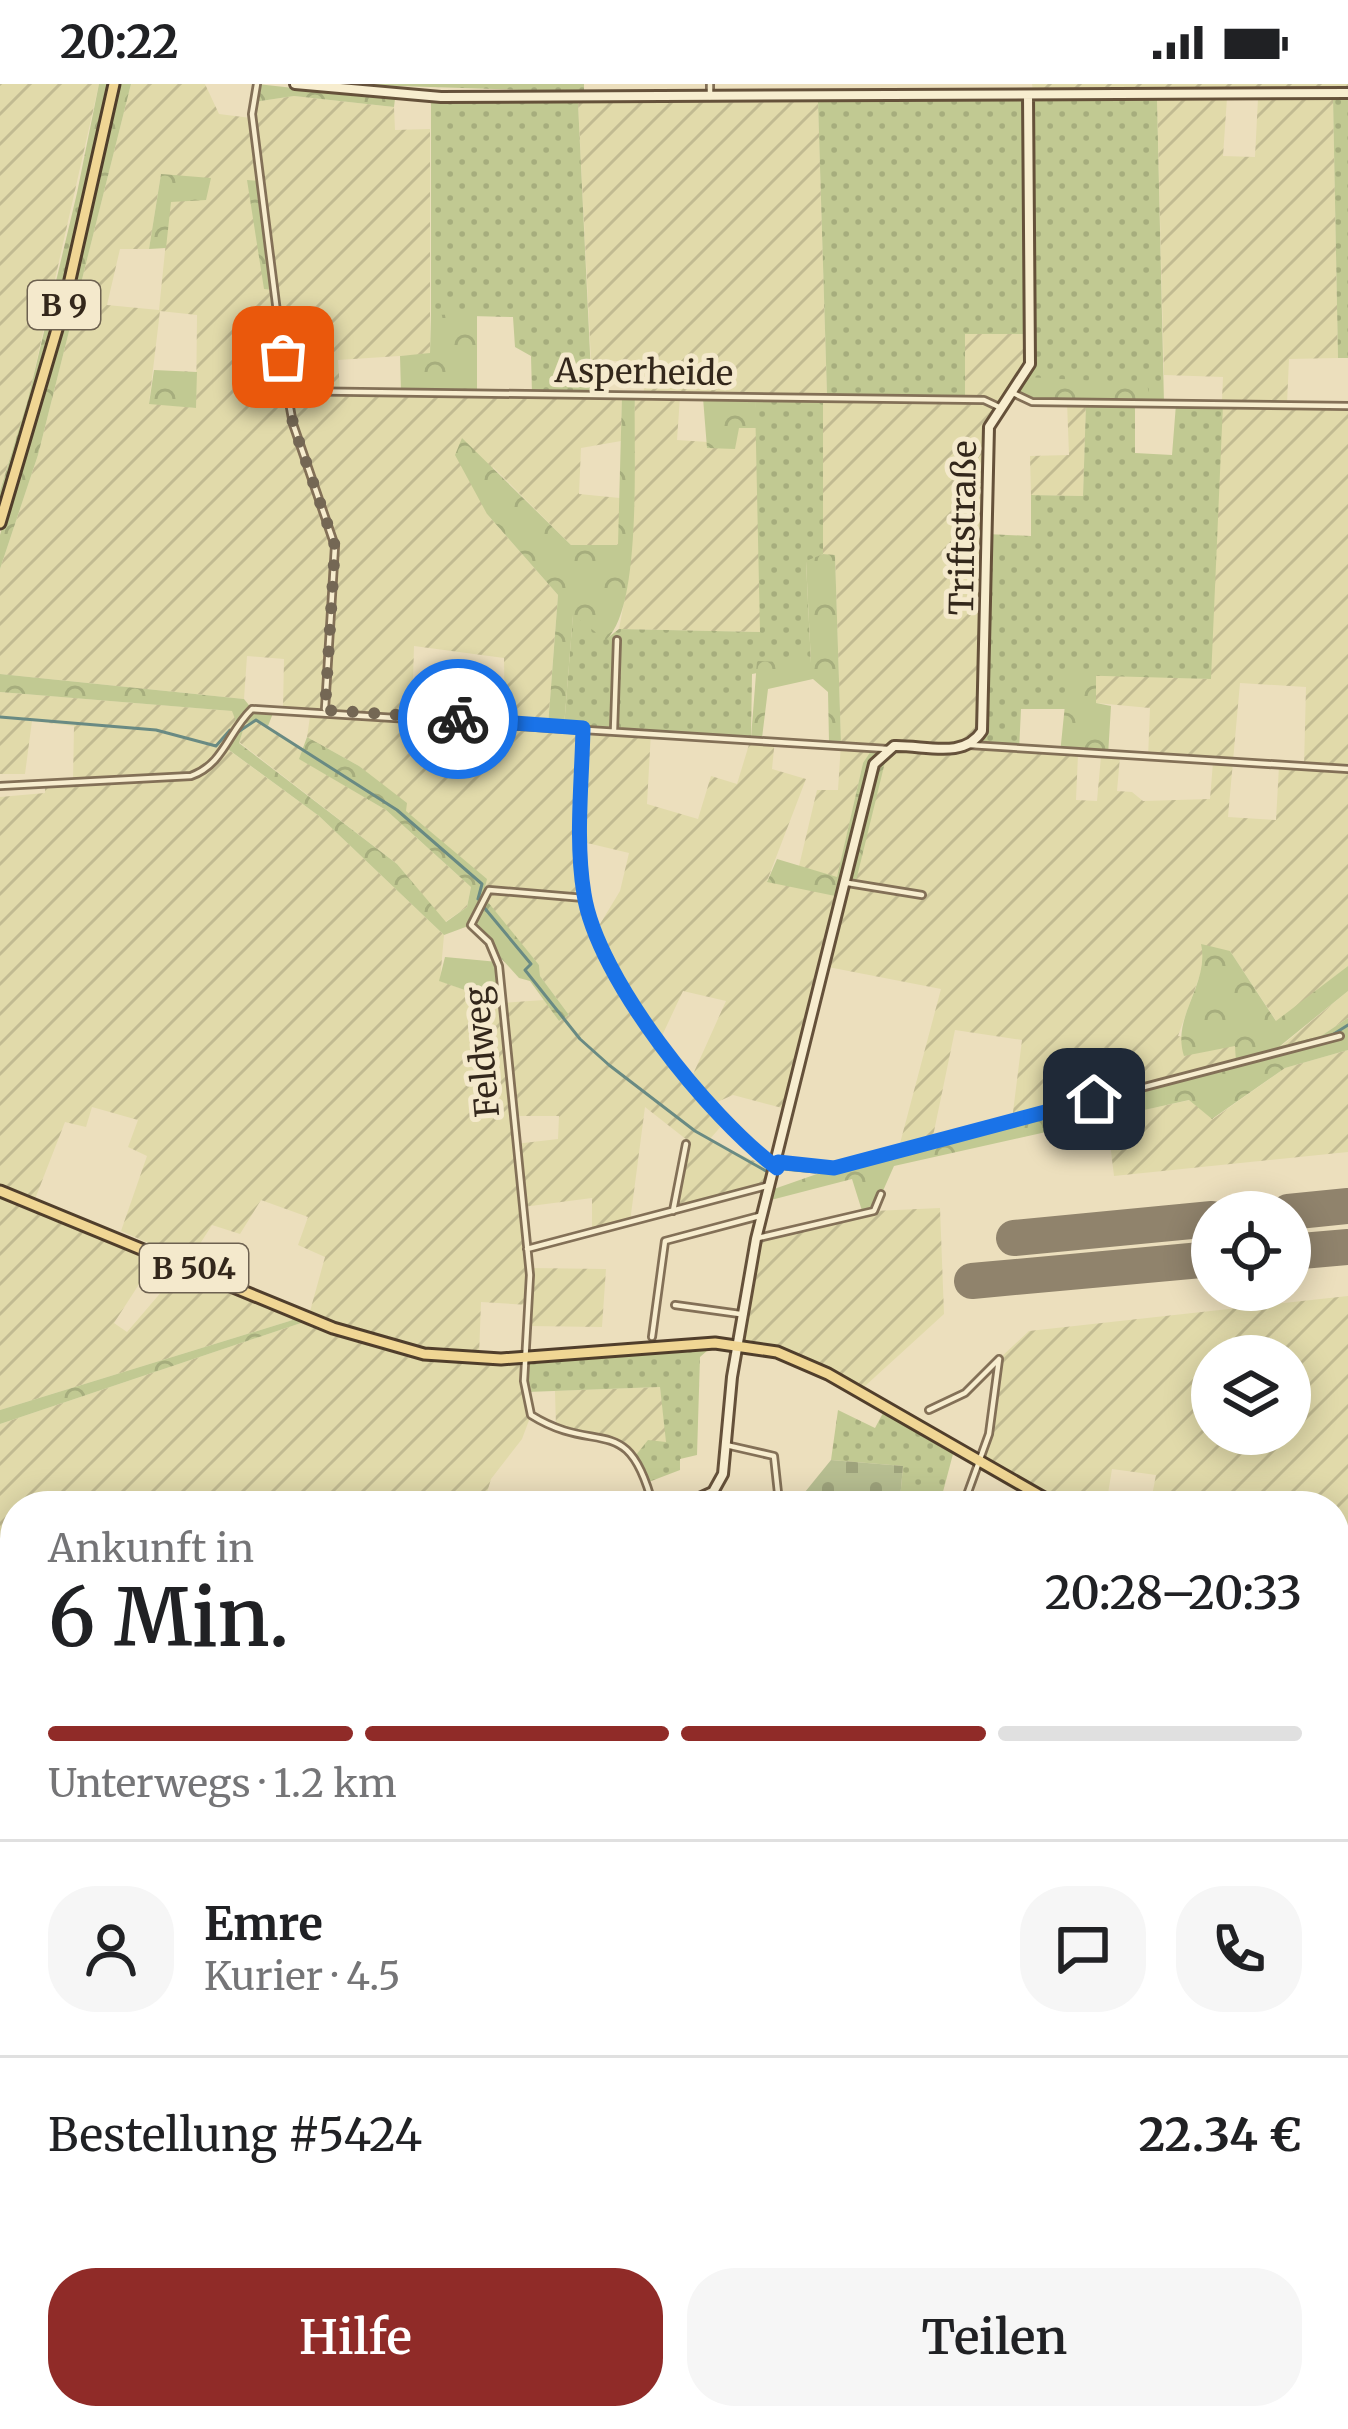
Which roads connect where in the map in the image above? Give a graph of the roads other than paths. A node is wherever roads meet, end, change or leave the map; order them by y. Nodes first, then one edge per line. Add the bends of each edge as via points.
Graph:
1 (114, 84) edge
2 (257, 84) edge
3 (296, 84) edge
4 (710, 84) edge
5 (397, 89) edge
6 (1029, 89) edge
7 (827, 90) edge
8 (1348, 93) edge
9 (710, 97) junction
10 (287, 391) junction
11 (1013, 393) junction
12 (1348, 406) edge
13 (1000, 407) junction
14 (0, 523) edge
15 (617, 640) dead end
16 (325, 710) junction
17 (583, 728) junction
18 (614, 730) junction
19 (970, 745) junction
20 (886, 749) junction
21 (1348, 770) edge
22 (0, 786) edge
23 (848, 883) junction
24 (922, 895) dead end
25 (584, 898) junction
26 (1340, 1036) dead end
27 (686, 1144) dead end
28 (777, 1165) junction
29 (772, 1185) junction
30 (0, 1191) edge
31 (881, 1194) dead end
32 (673, 1211) junction
33 (763, 1215) junction
34 (756, 1239) junction
35 (527, 1249) junction
36 (675, 1305) dead end
37 (744, 1315) junction
38 (652, 1336) dead end
39 (740, 1345) junction
40 (526, 1358) junction
41 (929, 1410) dead end
42 (726, 1445) junction
43 (978, 1460) junction
44 (648, 1491) edge
45 (714, 1491) edge
46 (778, 1491) edge
47 (968, 1491) edge
48 (1032, 1491) edge

1 - 14 main road, B 9 via 60,320
2 - 10 street via 251,114
3 - 5 street
4 - 9 street
5 - 9 street
6 - 7 street
6 - 8 street
6 - 11 street, Triftstraße via 1030,364
7 - 9 street
10 - 13 street, Asperheide via 984,400
10 - 16 street via 335,546
11 - 12 street via 1032,402
11 - 13 street, Triftstraße
13 - 19 street, Triftstraße via 989,427 982,730
15 - 18 street
16 - 17 street
16 - 22 street via 252,709 217,761 191,776
17 - 18 street
17 - 25 street
18 - 20 street
19 - 20 street
19 - 21 street
20 - 23 street via 874,764
23 - 24 street
23 - 28 street
25 - 28 street via 641,1014 688,1081 741,1140
25 - 35 street, Feldweg via 489,890 471,925 499,966
26 - 28 street via 834,1168
27 - 32 street
28 - 29 street
29 - 32 street
29 - 33 street
30 - 40 main road, B 504 via 363,1339 447,1358
31 - 34 street via 874,1211
32 - 35 street
33 - 34 street
33 - 38 street via 665,1241
34 - 37 street
35 - 40 street, Feldweg
36 - 37 street
37 - 39 street
39 - 40 main road, B 504
39 - 42 street
39 - 43 main road, B 504 via 811,1365
40 - 44 street, Feldweg via 531,1415 566,1432 620,1442 635,1453
41 - 43 street via 965,1393 999,1359
42 - 45 street
42 - 46 street via 774,1456
43 - 47 street
43 - 48 main road, B 504

